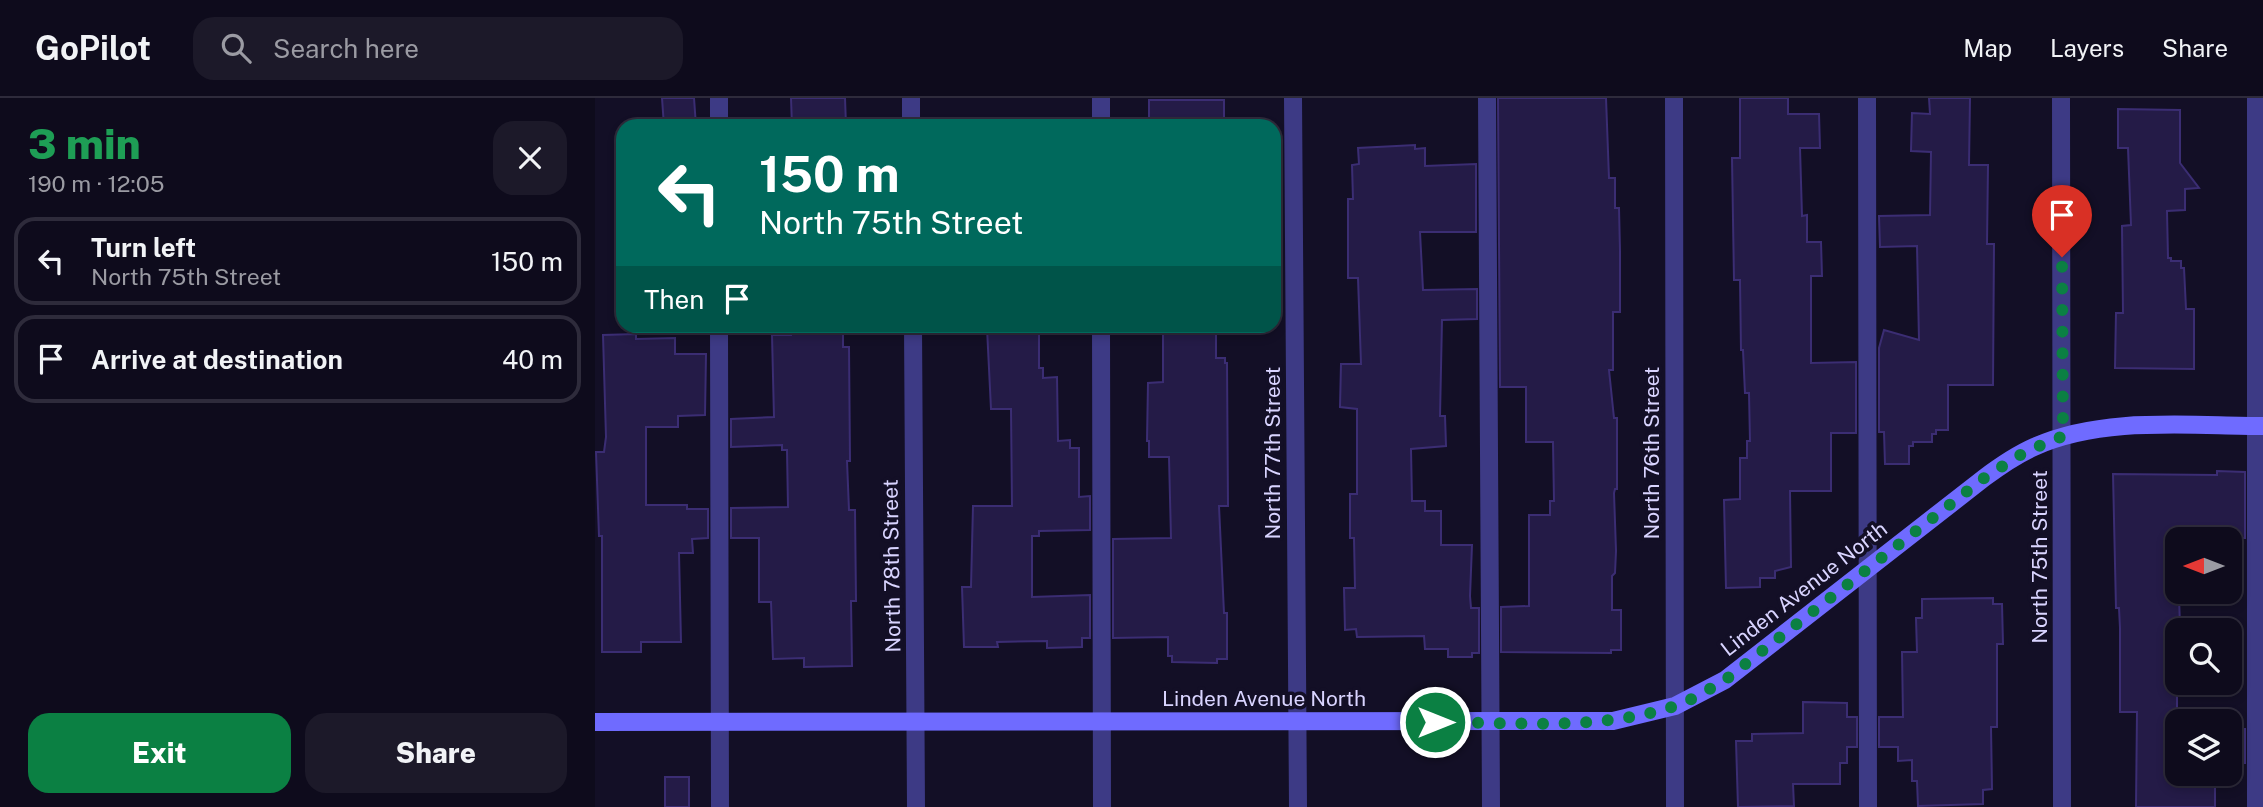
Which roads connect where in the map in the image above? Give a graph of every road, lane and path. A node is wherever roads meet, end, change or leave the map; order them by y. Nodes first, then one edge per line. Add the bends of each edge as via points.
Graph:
1 (719, 98) edge
2 (911, 98) edge
3 (1101, 98) edge
4 (1293, 98) edge
5 (1487, 98) edge
6 (1674, 98) edge
7 (1867, 98) edge
8 (2061, 98) edge
9 (2256, 98) edge
10 (719, 119) edge
11 (911, 119) edge
12 (1101, 119) edge
13 (719, 333) edge
14 (913, 333) edge
15 (1101, 333) edge
16 (2260, 426) edge
17 (2063, 436) junction
18 (1868, 568) junction
19 (1675, 706) junction
20 (720, 721) junction
21 (595, 722) edge
22 (916, 722) junction
23 (1102, 722) junction
24 (1298, 722) junction
25 (1491, 722) junction
26 (720, 807) edge
27 (916, 807) edge
28 (1102, 807) edge
29 (1298, 807) edge
30 (1491, 807) edge
31 (1675, 807) edge
32 (1868, 807) edge
33 (2062, 807) edge
34 (2256, 807) edge

1 - 10 street
2 - 11 street
3 - 12 street
4 - 24 street, North 77th Street
5 - 25 street
6 - 19 street, North 76th Street
7 - 18 street
8 - 17 street, North 75th Street
9 - 16 street
13 - 20 street
14 - 22 street, North 78th Street
15 - 23 street
16 - 17 street, Linden Avenue North via 2125,426
16 - 34 street
17 - 18 street, Linden Avenue North via 2009,460
17 - 33 street, North 75th Street
18 - 19 street, Linden Avenue North via 1725,680
18 - 32 street
19 - 25 street, Linden Avenue North via 1613,721
19 - 31 street, North 76th Street
20 - 21 street, Linden Avenue North
20 - 22 street, Linden Avenue North
20 - 26 street
22 - 23 street, Linden Avenue North
22 - 27 street, North 78th Street
23 - 24 street, Linden Avenue North
23 - 28 street
24 - 25 street, Linden Avenue North
24 - 29 street, North 77th Street
25 - 30 street

